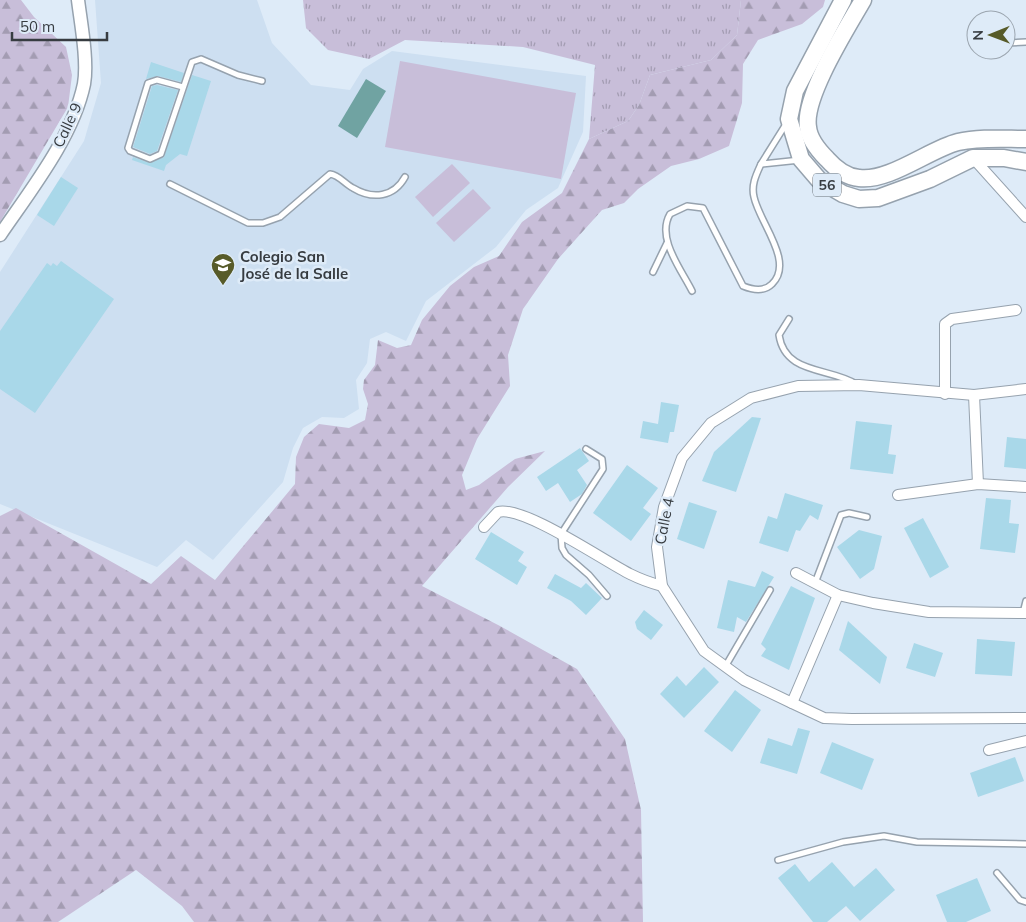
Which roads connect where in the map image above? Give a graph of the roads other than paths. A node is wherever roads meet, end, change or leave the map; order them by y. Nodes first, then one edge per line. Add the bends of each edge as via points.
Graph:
1 (78, 0) edge
2 (844, 0) edge
3 (863, 0) edge
4 (262, 81) dead end
5 (183, 87) junction
6 (789, 119) junction
7 (1026, 139) edge
8 (973, 158) junction
9 (801, 159) junction
10 (1026, 162) edge
11 (761, 164) junction
12 (405, 177) dead end
13 (170, 184) dead end
14 (1026, 217) edge
15 (0, 235) edge
16 (667, 243) junction
17 (653, 272) dead end
18 (692, 291) dead end
19 (1016, 310) dead end
20 (789, 319) dead end
21 (1026, 382) edge
22 (859, 385) junction
23 (1026, 389) edge
24 (1012, 390) junction
25 (945, 394) junction
26 (974, 395) junction
27 (586, 449) dead end
28 (978, 484) junction
29 (1026, 487) edge
30 (898, 495) dead end
31 (867, 518) dead end
32 (484, 527) dead end
33 (561, 534) junction
34 (796, 572) dead end
35 (815, 582) junction
36 (662, 586) junction
37 (770, 590) dead end
38 (838, 595) junction
39 (607, 596) dead end
40 (1026, 601) edge
41 (1025, 613) edge
42 (725, 668) junction
43 (792, 703) junction
44 (1026, 718) edge
45 (1026, 741) edge
46 (989, 750) dead end
47 (1026, 844) edge
48 (778, 860) dead end
49 (997, 873) dead end
50 (1026, 902) edge

1 - 15 street, Calle 9 via 84,83 78,103 60,143
2 - 6 main road, 56 via 795,91
3 - 7 main road, 56 via 829,60 809,110 808,128 814,143 837,170 859,178 887,174 957,142
4 - 5 lane via 201,59 195,60
5 - 5 lane via 161,154 150,159 130,151 128,148 148,83 157,80
6 - 9 main road, 56
6 - 11 lane
8 - 9 main road, 56 via 930,179 878,198 859,199 819,180
8 - 10 main road, 56
8 - 14 street
9 - 11 lane
11 - 16 lane via 754,178 754,199 780,261 778,276 772,285 760,290 743,286 703,208 687,206 670,214 665,228
12 - 13 lane via 392,193 378,195 355,190 330,174 280,217 263,224 248,223
16 - 17 lane
16 - 18 lane
19 - 25 street via 952,320 945,324
20 - 22 lane via 779,335 788,356 803,366 845,377
21 - 24 street, Calle 4
22 - 25 street, Calle 4
22 - 36 street, Calle 4 via 798,386 751,398 711,423 682,458 664,507 657,547
23 - 24 street, Calle 4
24 - 26 street, Calle 4
25 - 26 street, Calle 4
26 - 28 street
27 - 33 lane via 602,459 603,469
28 - 29 street
28 - 30 street
31 - 35 lane via 849,513 841,515
32 - 33 street via 498,512 504,511
33 - 36 street via 628,573
33 - 39 lane via 566,555
34 - 35 street
35 - 38 street
36 - 42 street, Calle 4 via 704,651
37 - 42 lane
38 - 41 street via 929,612
38 - 43 street
40 - 41 lane
42 - 43 street, Calle 4
43 - 44 street, Calle 4 via 824,718
45 - 46 street
47 - 48 lane via 917,842 884,836 843,842
49 - 50 lane via 1020,900

